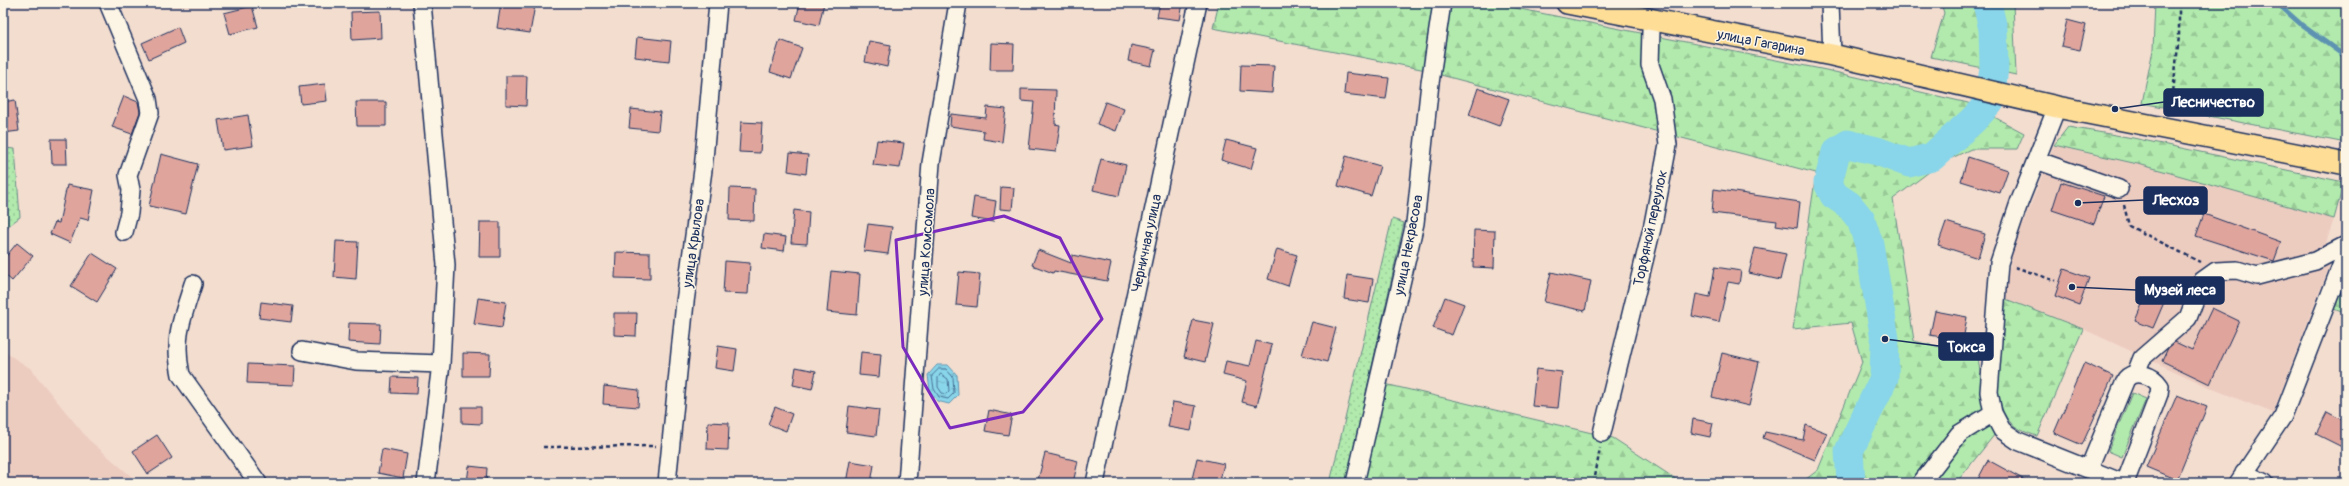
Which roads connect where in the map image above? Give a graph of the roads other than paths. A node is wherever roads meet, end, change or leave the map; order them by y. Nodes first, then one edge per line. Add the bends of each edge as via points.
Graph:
1 (108, 3) edge
2 (422, 3) edge
3 (718, 3) edge
4 (958, 3) edge
5 (1198, 3) edge
6 (1442, 3) edge
7 (1567, 3) edge
8 (1830, 3) edge
9 (1653, 21) junction
10 (1832, 55) junction
11 (2057, 107) junction
12 (2036, 160) junction
13 (2346, 164) edge
14 (2119, 189) road end
15 (124, 232) dead end
16 (2346, 245) edge
17 (2346, 253) edge
18 (193, 284) dead end
19 (302, 351) dead end
20 (441, 364) junction
21 (2136, 373) junction
22 (1993, 413) junction
23 (1602, 433) road end
24 (2089, 468) junction
25 (2241, 478) edge
26 (258, 483) edge
27 (426, 483) edge
28 (667, 483) edge
29 (907, 483) edge
30 (1095, 483) edge
31 (1355, 483) edge
32 (1921, 483) edge
33 (2124, 483) edge
34 (2265, 483) edge

1 - 15 street via 148,99 150,113 128,175 131,190
2 - 20 street via 446,265
3 - 28 street, улица Крылова via 703,170 685,302
4 - 29 street, улица Комсомола via 931,164
5 - 30 street, Черничная улица
6 - 31 street, улица Некрасова via 1430,83 1415,223
7 - 9 main road, улица Гагарина
8 - 10 street
9 - 10 main road, улица Гагарина
9 - 23 street, Торфяной переулок via 1650,30 1650,65 1662,99 1668,145 1653,224
10 - 11 main road, улица Гагарина
11 - 12 street
11 - 13 main road, улица Гагарина
12 - 14 street
12 - 22 street via 2000,263 1990,392
16 - 21 street via 2315,261 2256,276 2237,270 2216,271 2202,281 2188,318 2142,358
17 - 25 street via 2283,416
18 - 26 street via 178,331 177,356 181,375
19 - 20 street via 356,361
20 - 27 street
21 - 24 street via 2130,374 2126,379
21 - 33 street via 2156,380 2160,386
22 - 24 street via 2002,430 2018,441
22 - 32 street via 1959,434
24 - 33 street
25 - 34 street

